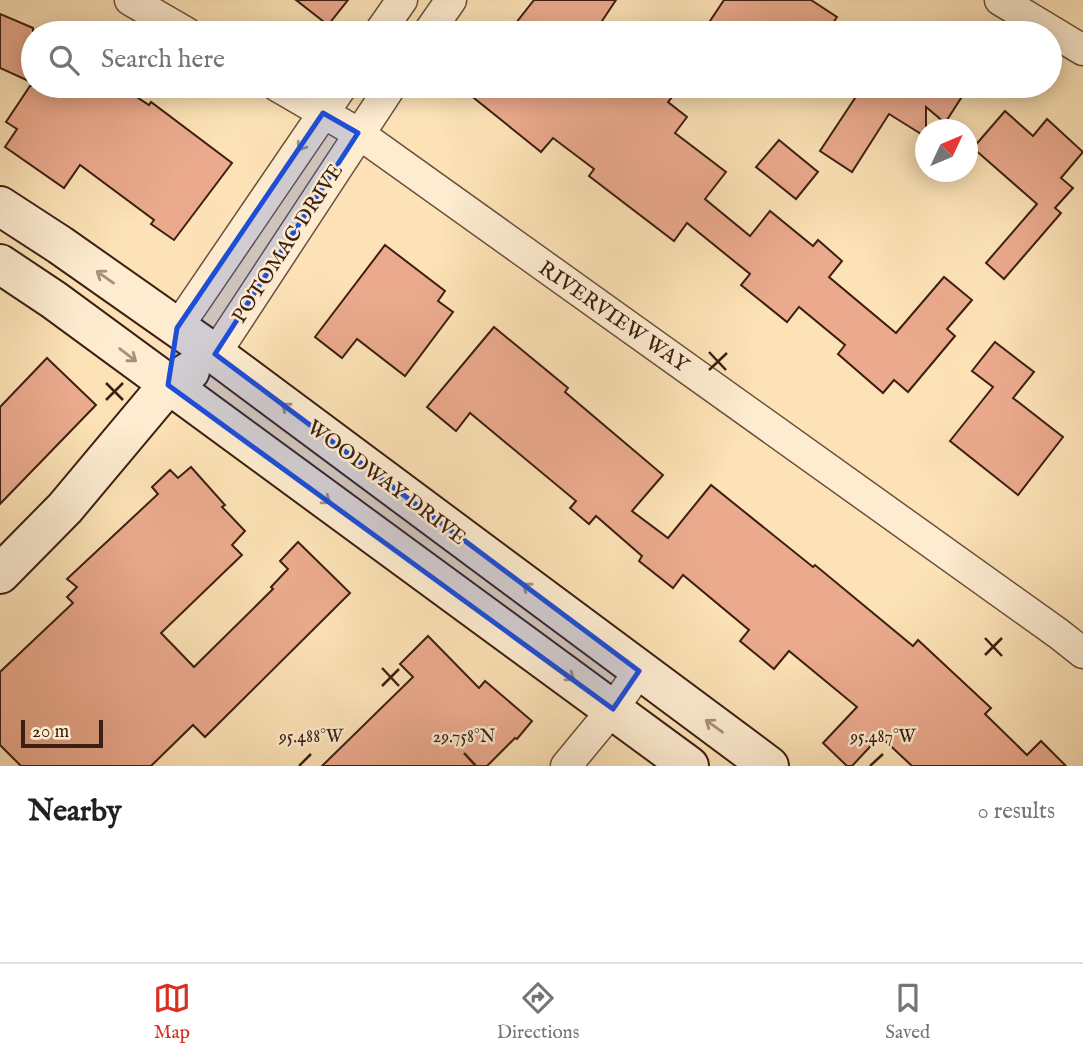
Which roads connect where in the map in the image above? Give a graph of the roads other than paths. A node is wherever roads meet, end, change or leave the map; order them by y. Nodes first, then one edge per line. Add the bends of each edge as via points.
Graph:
1 (130, 0) edge
2 (402, 0) edge
3 (451, 0) edge
4 (1000, 0) edge
5 (166, 21) edge
6 (387, 21) edge
7 (436, 21) edge
8 (1035, 21) edge
9 (1062, 37) edge
10 (1083, 50) edge
11 (297, 98) edge
12 (334, 98) edge
13 (383, 98) edge
14 (323, 113) junction
15 (358, 133) junction
16 (0, 206) edge
17 (0, 264) edge
18 (177, 328) junction
19 (215, 354) junction
20 (168, 385) junction
21 (0, 574) edge
22 (1083, 653) edge
23 (639, 671) junction
24 (613, 709) junction
25 (566, 766) edge
26 (689, 766) edge
27 (769, 766) edge

1 - 5 street
2 - 6 street
3 - 7 street
4 - 8 street
9 - 10 street
11 - 14 street, RIVERVIEW WAY
12 - 14 street, POTOMAC DRIVE
13 - 15 street, POTOMAC DRIVE
14 - 15 street, RIVERVIEW WAY
14 -> 18 street, POTOMAC DRIVE
15 - 19 street, POTOMAC DRIVE
15 - 22 street, RIVERVIEW WAY
18 -> 16 main road, WOODWAY DRIVE
17 -> 20 main road
18 - 19 main road, WOODWAY DRIVE
18 - 20 main road, POTOMAC DRIVE
19 - 20 main road, POTOMAC DRIVE
23 -> 19 main road, WOODWAY DRIVE
20 - 21 main road, POTOMAC DRIVE via 65,508
20 -> 24 main road
23 - 24 street
27 -> 23 main road, WOODWAY DRIVE
24 - 25 street
24 - 26 main road

